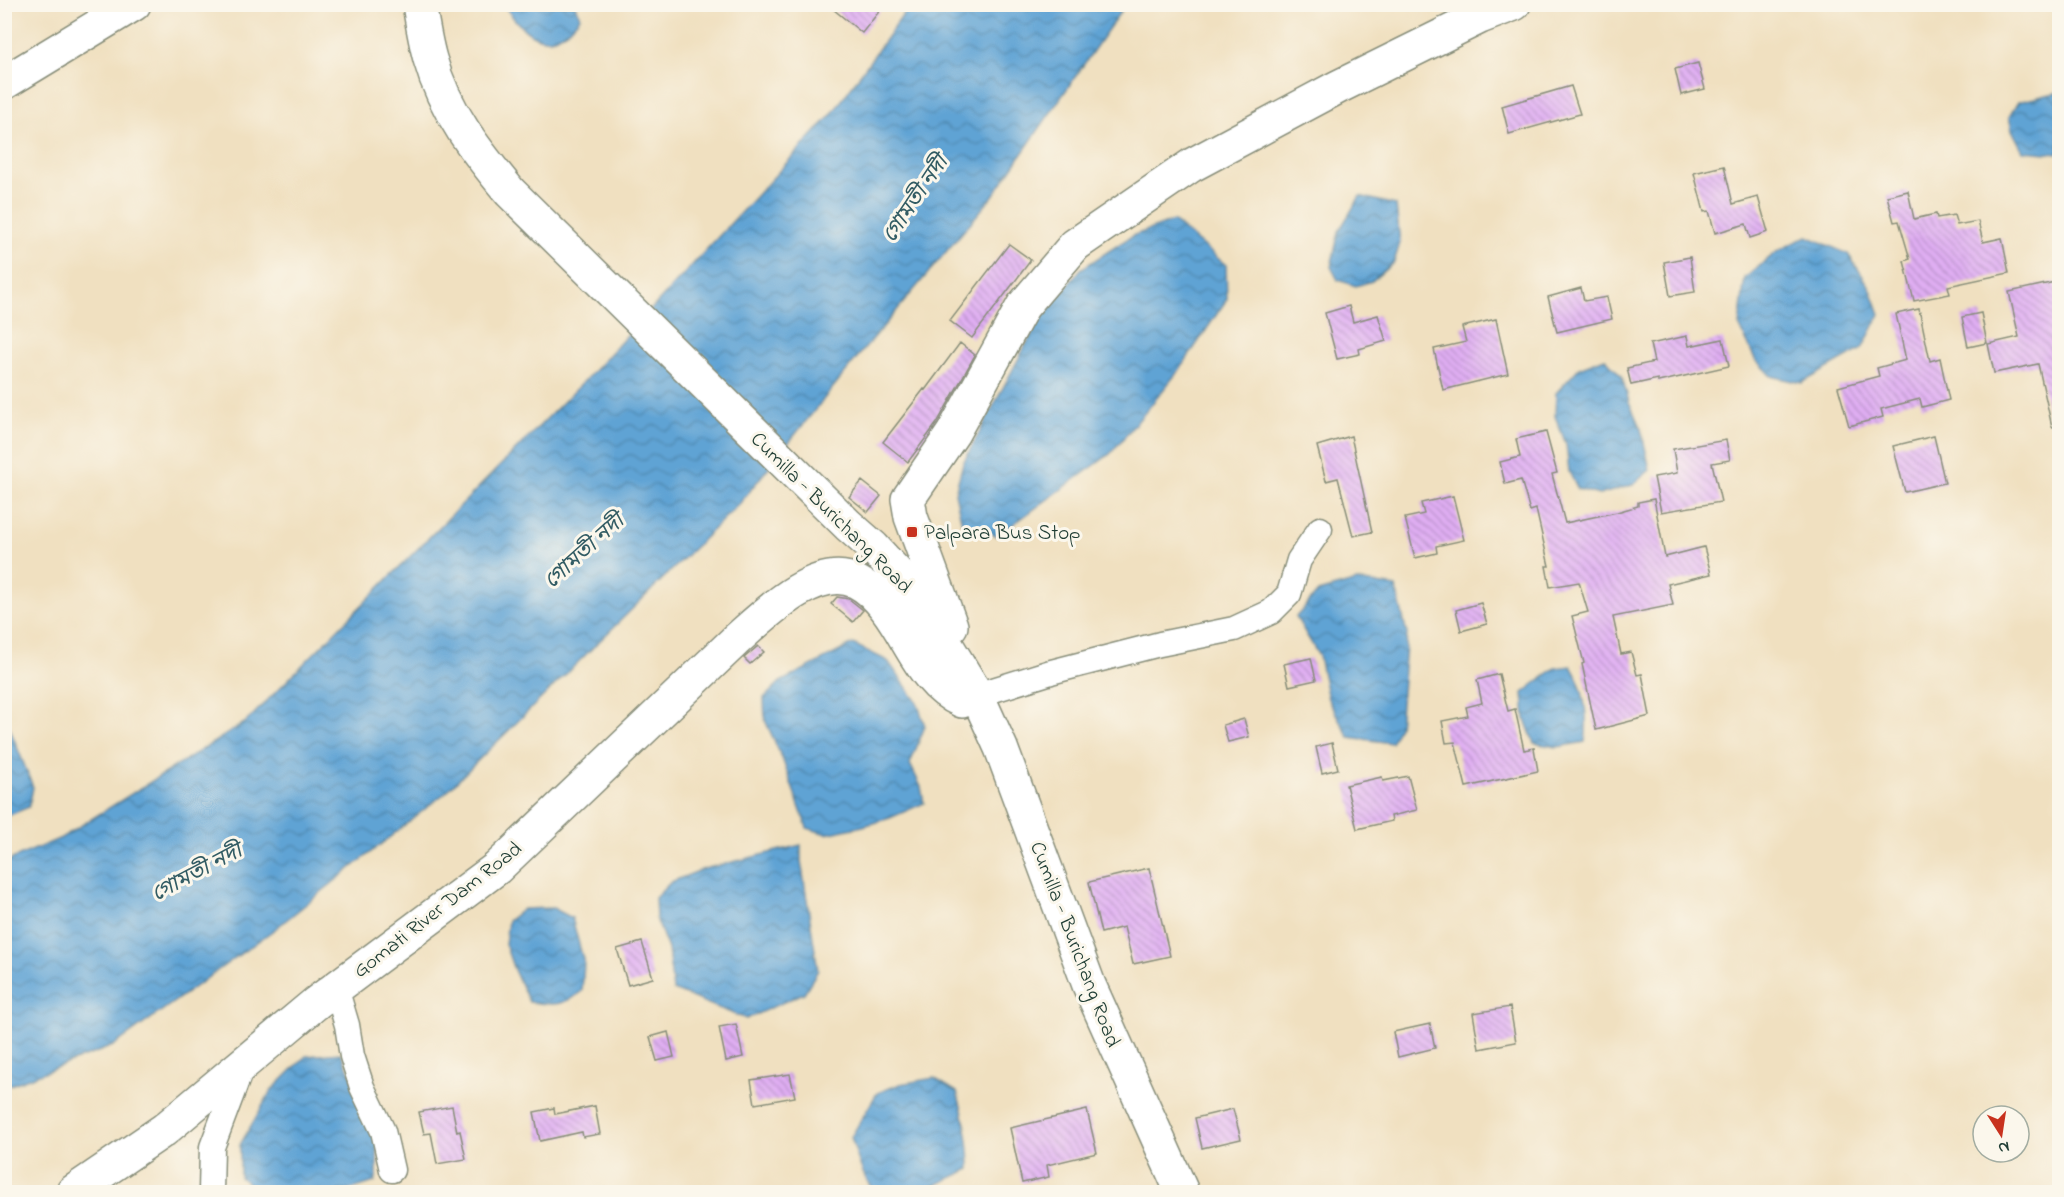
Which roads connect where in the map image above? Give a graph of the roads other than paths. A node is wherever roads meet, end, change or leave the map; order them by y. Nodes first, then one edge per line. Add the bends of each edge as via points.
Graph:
1 (134, 4) edge
2 (419, 4) edge
3 (1514, 4) edge
4 (4, 83) edge
5 (1320, 530) dead end
6 (977, 695) junction
7 (336, 988) junction
8 (242, 1067) junction
9 (392, 1170) dead end
10 (73, 1192) edge
11 (211, 1192) edge
12 (1182, 1192) edge

1 - 4 main road
2 - 6 main road, Cumilla - Burichang Road via 430,60 447,104 472,147 510,192 873,547 906,583
3 - 6 main road via 1338,87 1192,165 1075,245 1023,306 953,433 908,499 914,527
5 - 6 street via 1299,560 1289,594 1271,612 1234,629 1138,649
6 - 7 main road, Gomati River Dam Road via 962,701 950,696 932,679 883,605 857,582 830,577 812,584 773,606 497,868
6 - 12 main road, Cumilla - Burichang Road via 1001,748 1089,985
7 - 8 main road, Gomati River Dam Road
7 - 9 street via 352,1056 383,1131
8 - 10 main road, Gomati River Dam Road via 165,1130
8 - 11 street via 212,1147

